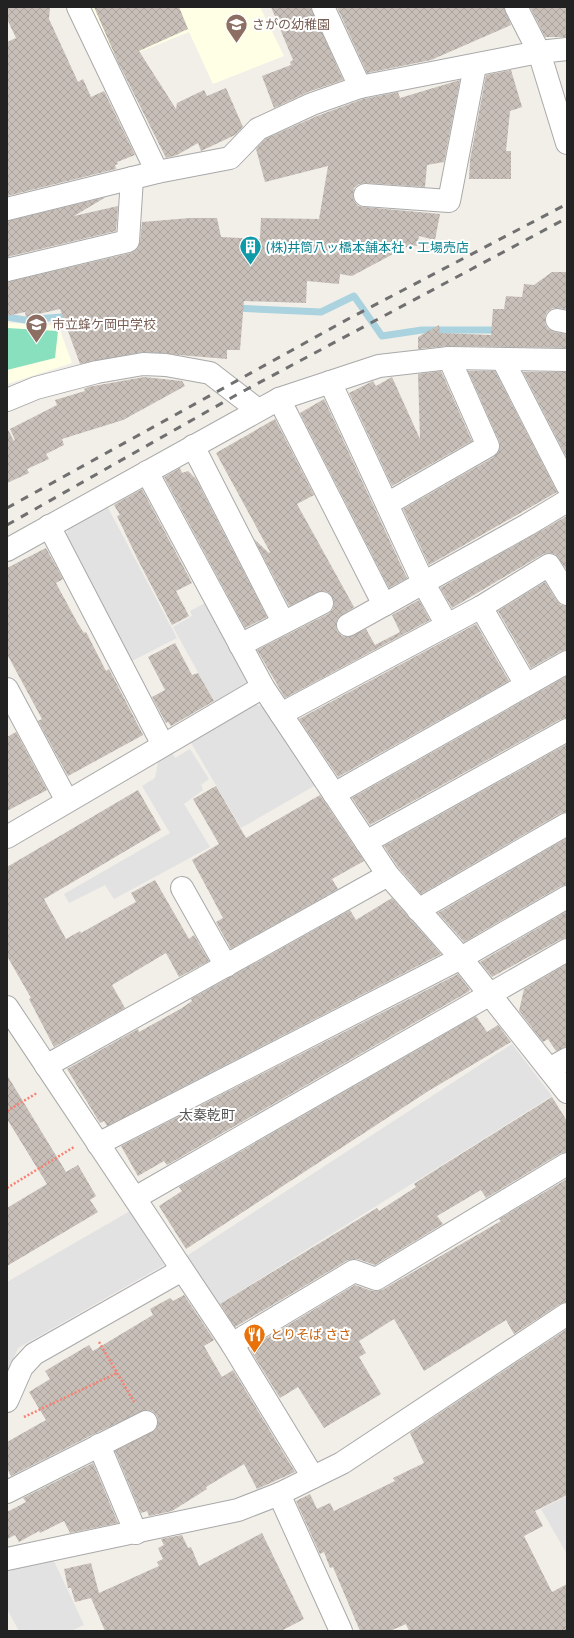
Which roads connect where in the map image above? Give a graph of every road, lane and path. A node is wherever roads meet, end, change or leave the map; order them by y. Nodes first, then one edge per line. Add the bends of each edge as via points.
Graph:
1 (78, 7) edge
2 (323, 7) edge
3 (525, 10) edge
4 (567, 49) edge
5 (539, 52) junction
6 (475, 66) junction
7 (360, 87) junction
8 (567, 143) edge
9 (158, 172) junction
10 (132, 178) junction
11 (365, 195) dead end
12 (7, 209) edge
13 (7, 270) edge
14 (449, 358) junction
15 (503, 360) junction
16 (567, 360) edge
17 (330, 382) junction
18 (279, 399) junction
19 (7, 400) edge
20 (258, 410) junction
21 (193, 446) junction
22 (147, 472) junction
23 (567, 485) edge
24 (567, 501) edge
25 (387, 504) junction
26 (49, 526) junction
27 (7, 550) edge
28 (424, 584) junction
29 (567, 594) edge
30 (322, 603) dead end
31 (384, 605) junction
32 (481, 607) junction
33 (283, 622) junction
34 (348, 625) dead end
35 (447, 625) junction
36 (240, 645) junction
37 (567, 662) edge
38 (526, 685) junction
39 (263, 687) junction
40 (7, 689) edge
41 (281, 714) junction
42 (567, 730) edge
43 (163, 745) junction
44 (334, 794) junction
45 (67, 801) junction
46 (567, 824) edge
47 (7, 836) edge
48 (366, 842) junction
49 (388, 875) junction
50 (182, 888) dead end
51 (567, 897) edge
52 (418, 910) junction
53 (567, 950) edge
54 (461, 958) junction
55 (226, 966) junction
56 (490, 994) junction
57 (7, 1007) edge
58 (558, 1064) edge
59 (51, 1074) junction
60 (567, 1092) edge
61 (7, 1111) edge
62 (96, 1140) junction
63 (567, 1164) edge
64 (7, 1188) edge
65 (135, 1198) junction
66 (182, 1270) junction
67 (567, 1314) edge
68 (88, 1323) junction
69 (232, 1344) junction
70 (117, 1373) junction
71 (7, 1401) edge
72 (21, 1419) dead end
73 (146, 1422) joint
74 (99, 1445) junction
75 (313, 1477) junction
76 (7, 1492) edge
77 (279, 1494) junction
78 (136, 1533) junction
79 (7, 1559) edge
80 (340, 1631) edge

1 - 9 street
2 - 7 street
3 - 5 street
4 - 5 street
5 - 6 street
5 - 8 street
6 - 7 street
6 - 11 street via 449,201
7 - 9 street via 312,104 258,129 230,158
9 - 10 street
10 - 12 street
10 - 13 street via 128,241
14 - 15 street
14 - 17 street via 378,366
14 - 25 street via 488,446
15 - 16 street
15 - 23 street
17 - 18 street
17 - 25 street
18 - 20 street
18 - 31 street
19 - 20 street via 36,388 90,373 143,364 166,365 210,373
20 - 21 street
21 - 22 street
21 - 33 street
22 - 26 street
22 - 36 street
24 - 28 street
25 - 28 street
26 - 27 street
26 - 43 street
28 - 31 street
28 - 35 street
29 - 32 street via 549,565
30 - 33 street
31 - 34 street
32 - 35 street
32 - 38 street
33 - 36 street
35 - 41 street
36 - 39 street
37 - 38 street
38 - 44 street
39 - 41 street
39 - 43 street
40 - 45 street
41 - 44 street
42 - 48 street
43 - 45 street
44 - 48 street
45 - 47 street
46 - 52 street
48 - 49 street
49 - 52 street
49 - 55 street
50 - 55 street
51 - 54 street
52 - 54 street
53 - 56 street
54 - 56 street
54 - 62 street
55 - 59 street
56 - 58 street
56 - 65 street
57 - 59 street
58 - 60 street
59 - 61 path
59 - 62 street
62 - 64 path
62 - 65 street
63 - 69 street via 376,1279 354,1271
65 - 66 street
66 - 68 street
66 - 69 street
67 - 75 street via 342,1463
68 - 70 path
68 - 71 street via 34,1354 22,1367
69 - 75 street
70 - 72 path
70 - 73 path
73 - 74 street
74 - 76 street
74 - 78 street
75 - 77 street
77 - 78 street via 238,1510
77 - 80 street
78 - 79 street

